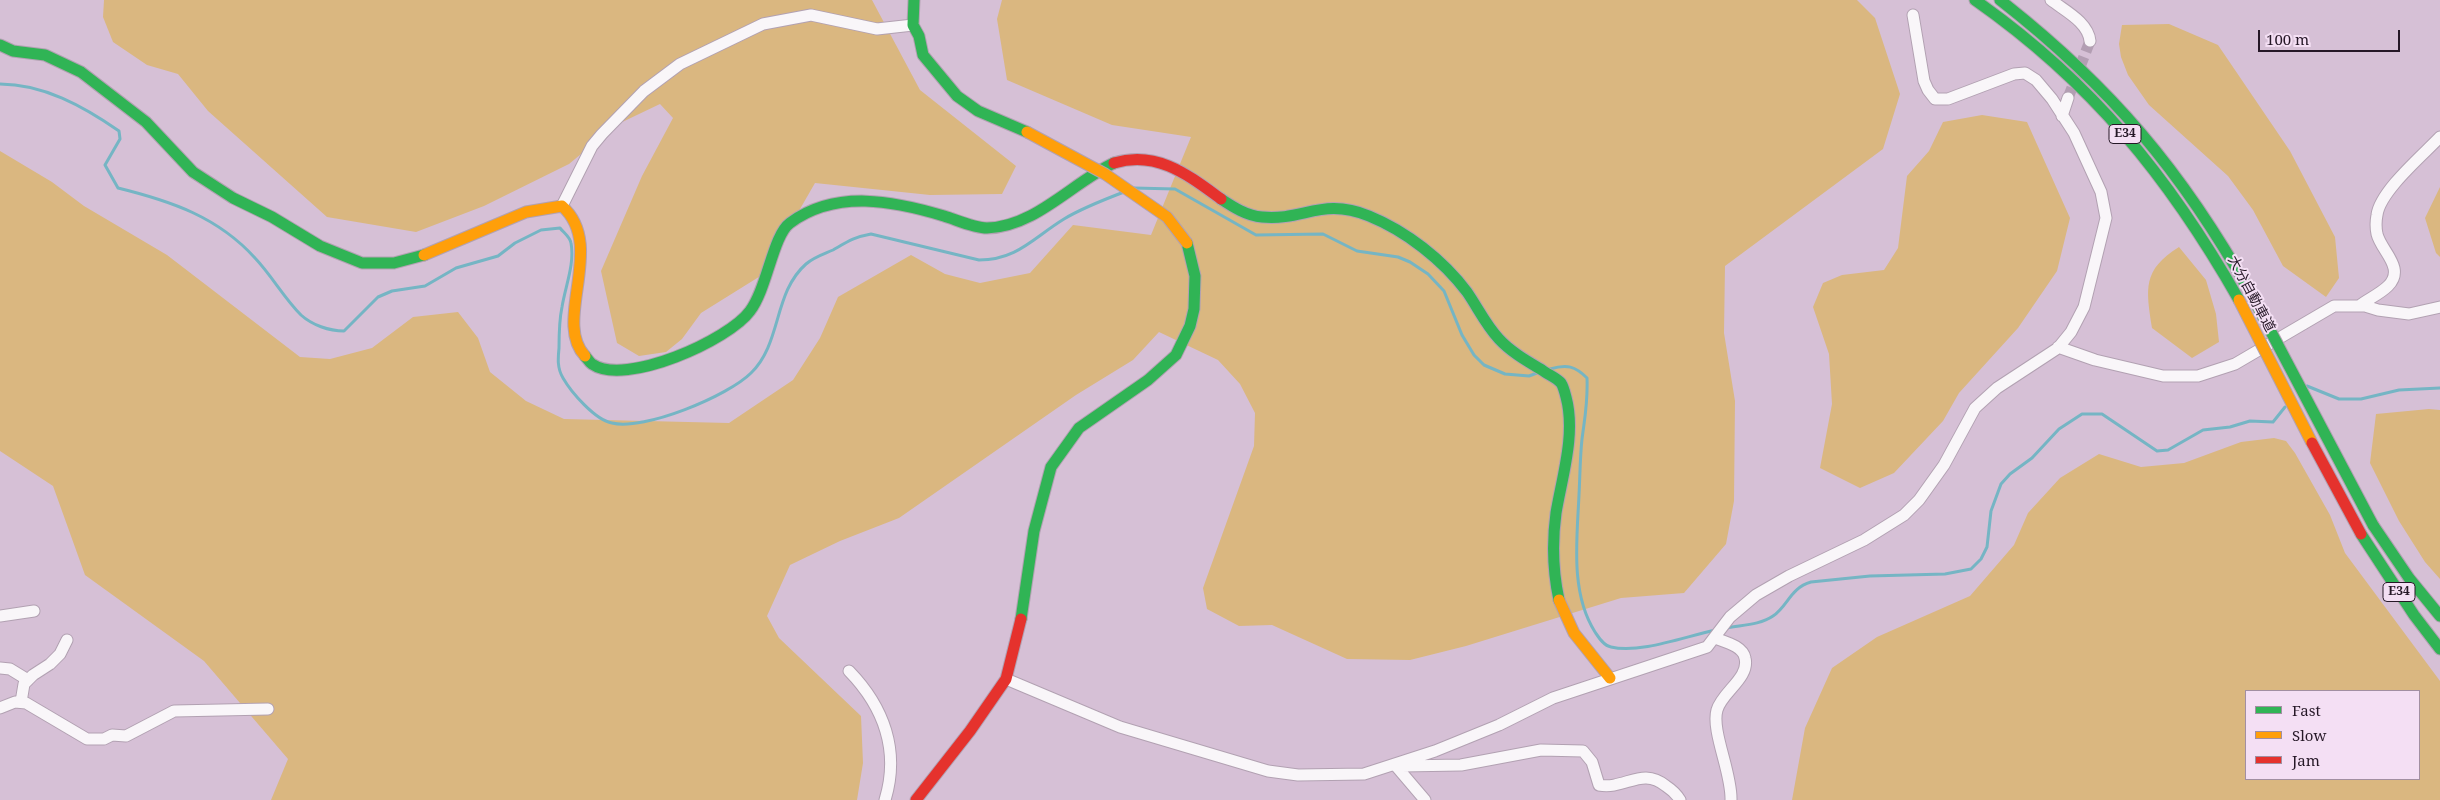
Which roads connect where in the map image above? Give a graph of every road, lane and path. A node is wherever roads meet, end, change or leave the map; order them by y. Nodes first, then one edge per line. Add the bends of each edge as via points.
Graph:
1 (914, 0) edge
2 (1975, 0) edge
3 (2000, 0) edge
4 (2051, 0) edge
5 (1913, 16) dead end
6 (913, 25) junction
7 (2090, 40) dead end
8 (0, 44) edge
9 (2068, 98) tunnel mouth
10 (2062, 116) junction
11 (2440, 137) edge
12 (562, 206) junction
13 (2359, 306) junction
14 (2440, 307) edge
15 (2058, 346) junction
16 (34, 611) dead end
17 (0, 616) edge
18 (2440, 616) edge
19 (1715, 638) junction
20 (67, 640) dead end
21 (2440, 649) edge
22 (0, 668) edge
23 (849, 671) dead end
24 (1610, 678) junction
25 (1006, 679) junction
26 (28, 680) junction
27 (21, 702) junction
28 (0, 708) edge
29 (268, 709) dead end
30 (1396, 766) junction
31 (885, 800) edge
32 (916, 800) edge
33 (1425, 800) edge
34 (1680, 800) edge
35 (1731, 800) edge

1 - 6 main road
2 - 21 main road, 大分自動車道 / E34, bridge via 2078,83 2133,142 2182,205 2239,300 2361,534
3 - 18 main road, 大分自動車道 / E34, bridge via 2086,72 2144,132 2194,197 2251,294 2373,525
4 - 7 street via 2089,31
5 - 10 street via 1924,81 1935,99 1948,99 2004,76 2025,74 2041,86
6 - 12 street via 877,28 811,14 763,24 680,64 644,91 592,146
6 - 25 main road, bridge via 923,54 956,96 978,111 1027,132 1105,174 1167,217 1187,243 1195,276 1190,326 1176,355 1148,380 1079,428 1051,467 1034,531 1019,631
8 - 12 main road via 13,51 44,55 81,72 146,122 193,172 320,246 362,263 394,263 422,256 526,212
9 - 10 street
10 - 15 street via 2074,133 2101,192 2106,218 2084,308 2071,332
11 - 13 street via 2380,206 2377,235 2394,266 2394,278
12 - 24 main road via 580,231 575,337 581,354 594,365 618,370 636,370 662,363 721,336 738,324 750,313 768,274 782,230 820,208 844,201 893,203 986,228 1001,228 1018,221 1108,165 1134,158 1164,162 1201,182 1230,205 1252,215 1266,217 1313,208 1344,208 1374,219 1422,248 1460,284 1501,340 1561,383 1565,390 1568,440 1554,530 1557,582 1561,604 1570,625
13 - 14 street via 2409,314
13 - 15 street via 2334,306 2235,364 2198,376 2163,376 2095,360
15 - 19 street via 1997,388 1975,408 1944,466 1904,515 1864,540 1756,595 1730,617
16 - 17 street
19 - 24 street via 1707,648
19 - 35 street via 1738,648 1746,660 1745,669 1720,704 1716,718 1732,786
20 - 26 street via 60,654
22 - 26 street via 10,669
23 - 31 street via 870,696 891,746 889,789
24 - 30 street via 1554,698 1499,725
25 - 30 street via 1120,726 1268,771 1298,775 1364,774
25 - 32 main road
26 - 27 street via 24,684
27 - 28 street
27 - 29 street via 87,740 126,736 174,711
30 - 33 street
30 - 34 street via 1438,767 1541,750 1583,750 1592,762 1599,785 1609,787 1653,777 1676,793

